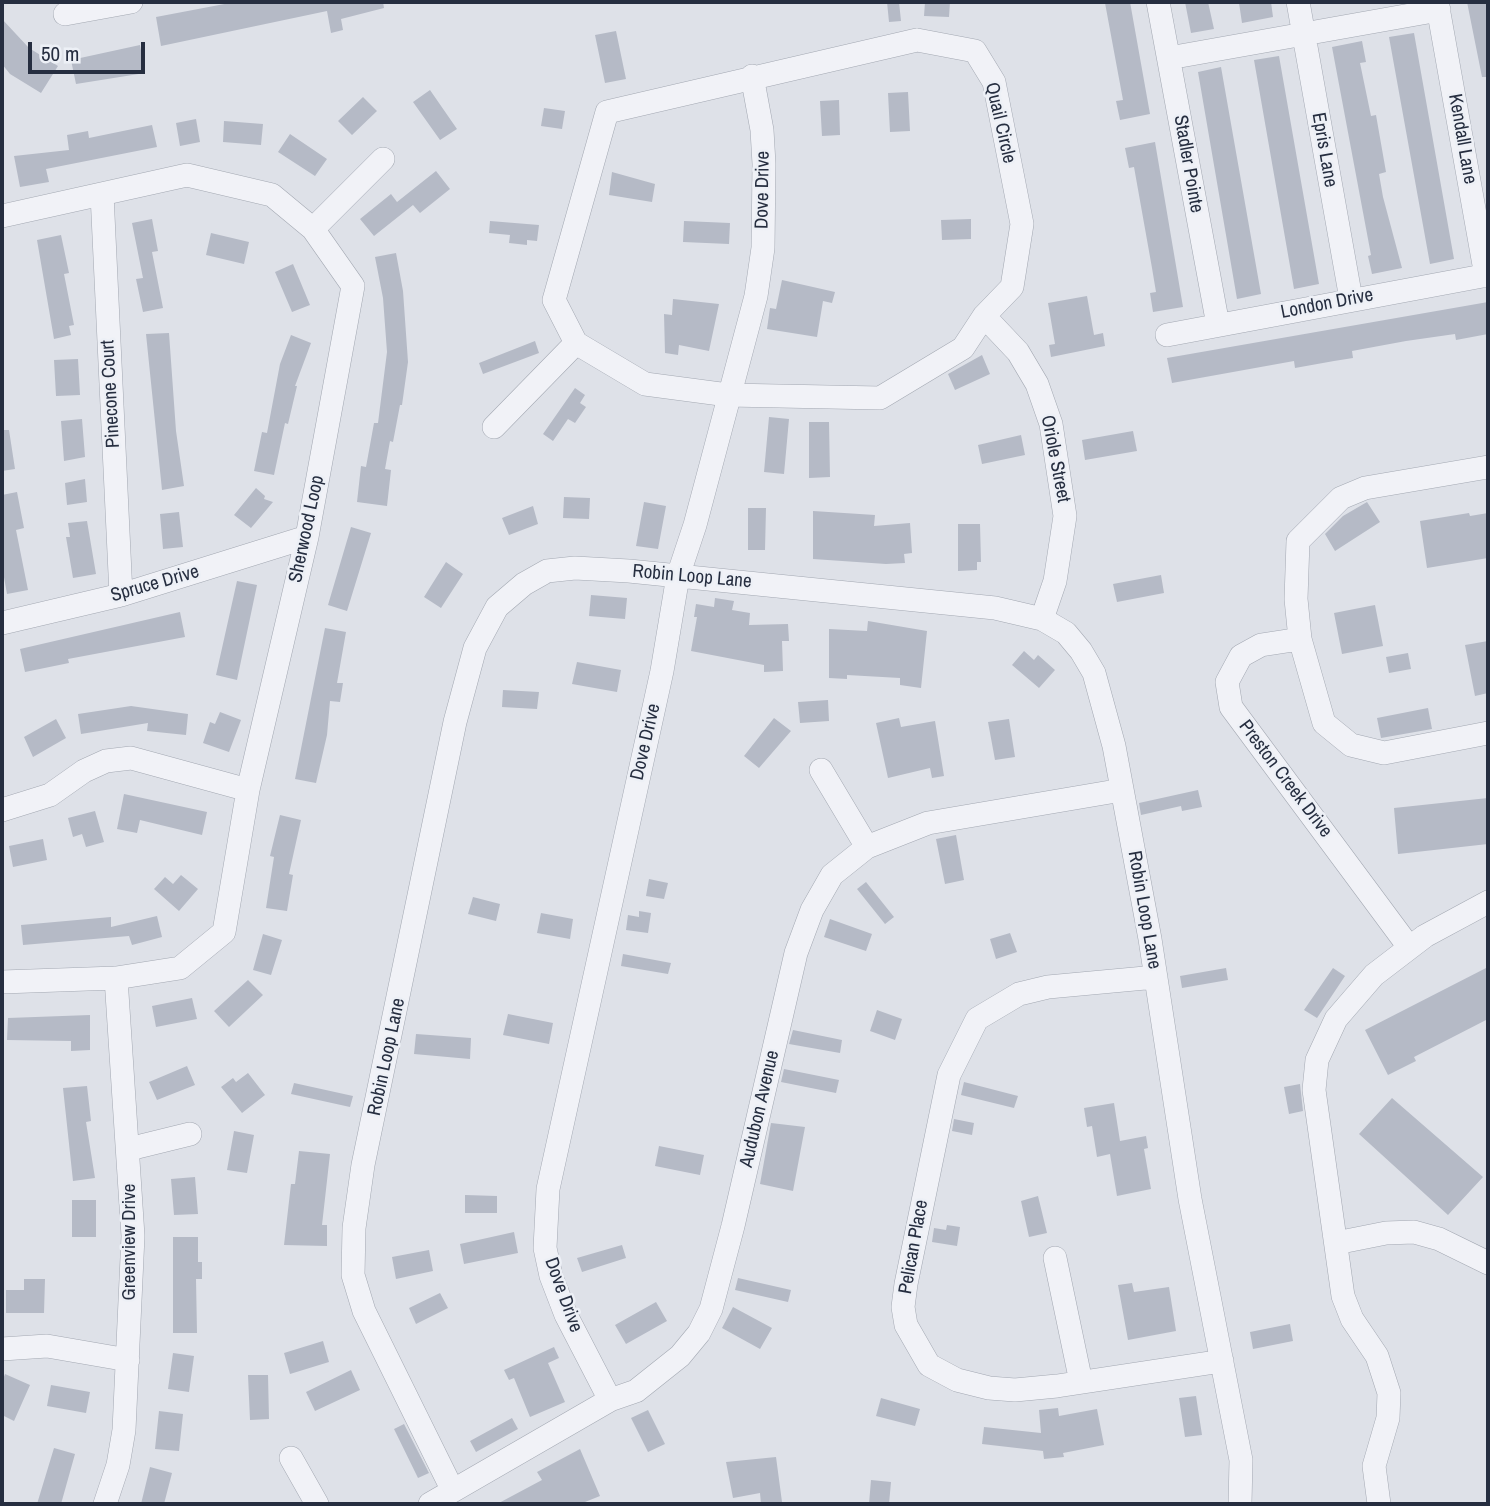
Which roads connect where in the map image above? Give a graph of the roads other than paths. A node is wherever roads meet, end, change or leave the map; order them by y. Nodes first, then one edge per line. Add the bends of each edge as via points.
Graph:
1 (131, 2) edge
2 (1158, 2) edge
3 (1298, 2) edge
4 (1438, 6) edge
5 (65, 14) dead end
6 (1304, 34) junction
7 (1169, 58) junction
8 (752, 76) junction
9 (383, 159) dead end
10 (102, 194) junction
11 (2, 216) edge
12 (313, 229) junction
13 (1487, 276) edge
14 (1351, 299) junction
15 (984, 316) junction
16 (1218, 326) junction
17 (1167, 335) dead end
18 (576, 343) junction
19 (728, 395) junction
20 (494, 427) dead end
21 (1488, 467) edge
22 (307, 537) junction
23 (678, 576) junction
24 (121, 595) junction
25 (1042, 619) junction
26 (2, 623) edge
27 (1300, 639) junction
28 (1488, 733) edge
29 (821, 770) dead end
30 (248, 790) junction
31 (1122, 790) junction
32 (2, 810) edge
33 (867, 847) junction
34 (1488, 902) edge
35 (1409, 947) junction
36 (1156, 977) junction
37 (116, 978) junction
38 (2, 982) edge
39 (190, 1134) dead end
40 (129, 1149) junction
41 (1336, 1243) junction
42 (1055, 1258) dead end
43 (1488, 1263) edge
44 (2, 1349) edge
45 (128, 1360) junction
46 (1222, 1361) junction
47 (1081, 1382) junction
48 (610, 1399) junction
49 (291, 1458) dead end
50 (452, 1489) junction
51 (105, 1504) edge
52 (317, 1504) edge
53 (430, 1504) edge
54 (1240, 1504) edge
55 (1379, 1504) edge

1 - 5 street
2 - 7 street, Stadler Pointe
3 - 6 street, Epris Lane
4 - 6 street
4 - 13 street, Kendall Lane
6 - 7 street
6 - 14 street, Epris Lane
7 - 16 street, Stadler Pointe
8 - 15 street, Quail Circle via 917,40 975,51 994,82 1021,224 1012,287
8 - 18 street, Quail Circle via 607,112 554,300
8 - 19 street, Dove Drive via 762,130 763,248 756,296
9 - 12 street
10 - 11 street, Sherwood Loop
10 - 12 street, Sherwood Loop via 187,175 272,195
10 - 24 street, Pinecone Court
12 - 22 street, Sherwood Loop via 353,286
13 - 14 street, London Drive
14 - 16 street, London Drive
15 - 19 street, Quail Circle via 963,348 880,398
15 - 25 street, Oriole Street via 1018,352 1037,384 1055,447 1065,516 1055,581
16 - 17 street, London Drive
18 - 19 street, Quail Circle via 645,384
18 - 20 street
19 - 23 street, Dove Drive
21 - 27 street via 1364,488 1341,498 1298,541
22 - 24 street, Spruce Drive
22 - 30 street, Sherwood Loop
23 - 25 street, Robin Loop Lane via 995,608
23 - 48 street, Dove Drive via 662,671 548,1189 545,1248 551,1276
23 - 50 street, Robin Loop Lane via 575,568 548,571 524,584 497,607 475,648 456,722 363,1165 353,1275 364,1311
24 - 26 street, Spruce Drive
25 - 31 street, Robin Loop Lane via 1066,633 1094,673
27 - 28 street via 1324,723 1350,745 1384,753
27 - 35 street, Preston Creek Drive via 1261,645 1241,656 1227,682 1231,707
29 - 33 street
30 - 32 street via 131,758 106,761 50,795
30 - 37 street, Sherwood Loop via 224,932 180,968
31 - 33 street, Audubon Avenue via 928,823
31 - 36 street, Robin Loop Lane
33 - 48 street, Audubon Avenue via 822,887 799,942 711,1309 680,1356 636,1391
34 - 35 street
35 - 41 street via 1354,995 1328,1031 1317,1060 1314,1090
36 - 46 street, Robin Loop Lane via 1190,1199
36 - 47 street, Pelican Place via 1048,987 1010,999 977,1019 949,1075 915,1233 903,1307 906,1325 929,1365 957,1380 989,1388 1015,1390
37 - 38 street, Sherwood Loop
37 - 40 street, Greenview Drive
39 - 40 street
40 - 45 street, Greenview Drive via 133,1236
41 - 43 street via 1386,1233 1426,1234
41 - 55 street via 1347,1309 1377,1356 1389,1392 1388,1418 1374,1466
42 - 47 street
44 - 45 street via 47,1346
45 - 51 street, Greenview Drive via 124,1430
46 - 47 street, Pelican Place
46 - 54 street, Robin Loop Lane via 1241,1460
48 - 50 street, Audubon Avenue
49 - 52 street
50 - 53 street, Audubon Avenue

